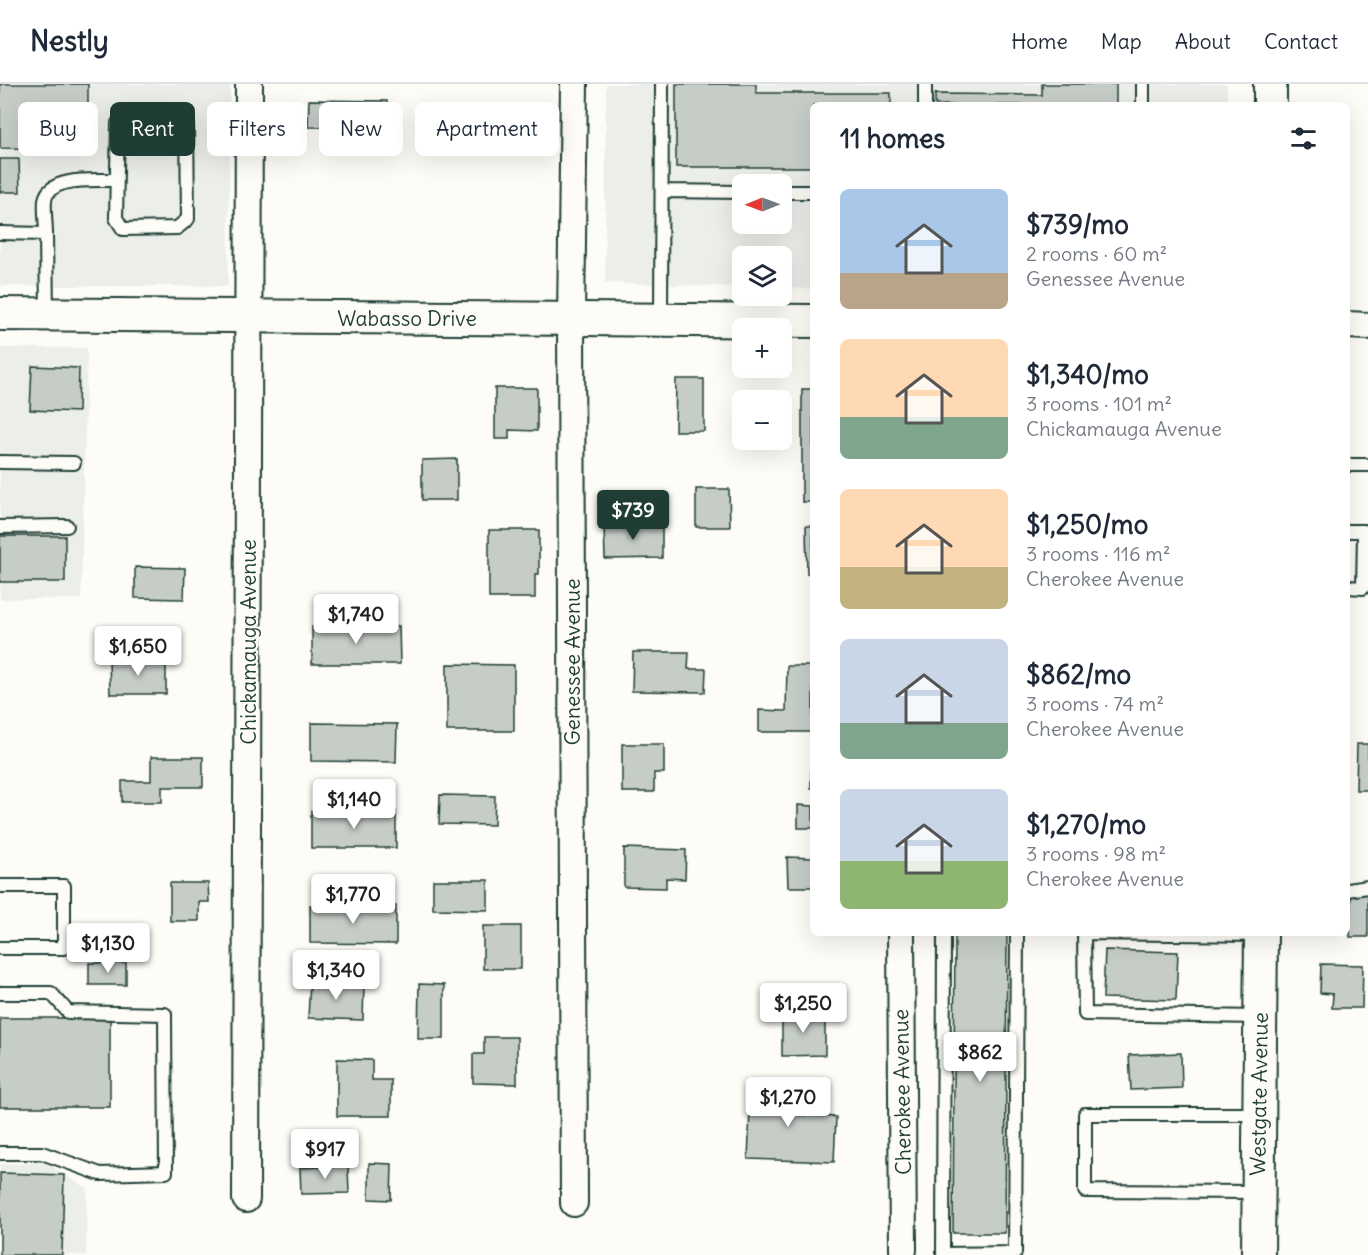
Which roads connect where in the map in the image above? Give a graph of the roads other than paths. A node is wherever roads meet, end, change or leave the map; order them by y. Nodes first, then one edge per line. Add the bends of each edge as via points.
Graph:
1 (249, 84) edge
2 (574, 84) edge
3 (662, 84) edge
4 (925, 84) edge
5 (1143, 84) edge
6 (1270, 84) edge
7 (925, 102) edge
8 (1143, 102) edge
9 (1270, 102) edge
10 (117, 180) junction
11 (662, 192) junction
12 (732, 192) edge
13 (792, 192) edge
14 (810, 192) edge
15 (0, 233) edge
16 (46, 234) junction
17 (0, 314) edge
18 (47, 315) junction
19 (248, 316) junction
20 (571, 319) junction
21 (661, 320) junction
22 (810, 321) edge
23 (1350, 325) edge
24 (1368, 326) edge
25 (0, 462) edge
26 (74, 463) dead end
27 (1350, 465) edge
28 (1368, 465) edge
29 (0, 526) edge
30 (67, 526) dead end
31 (1350, 531) edge
32 (1350, 587) edge
33 (0, 886) edge
34 (1368, 887) edge
35 (1350, 888) edge
36 (901, 936) edge
37 (944, 936) edge
38 (1017, 936) edge
39 (1084, 936) edge
40 (1261, 936) edge
41 (0, 948) edge
42 (0, 993) edge
43 (1260, 1017) junction
44 (1259, 1114) junction
45 (0, 1153) edge
46 (1258, 1192) junction
47 (246, 1199) dead end
48 (574, 1203) dead end
49 (903, 1250) dead end
50 (1258, 1255) edge

1 - 19 street, Chickamauga Avenue
2 - 20 street, Genessee Avenue
3 - 11 lane
4 - 7 lane
5 - 8 lane
6 - 9 street
10 - 10 lane via 116,218 123,229 177,228 188,219 187,121 176,111 127,112 118,123
10 - 16 lane via 55,185 45,198
11 - 12 lane
11 - 21 lane
13 - 14 lane
15 - 16 lane
16 - 18 lane
17 - 18 street, Wabasso Drive
18 - 19 street, Wabasso Drive
19 - 20 street, Wabasso Drive
19 - 47 street, Chickamauga Avenue
20 - 21 street, Wabasso Drive
20 - 48 street, Genessee Avenue
21 - 22 street, Wabasso Drive
23 - 24 street
25 - 26 lane
27 - 28 lane
29 - 30 lane
31 - 32 lane via 1364,531 1363,588
33 - 41 lane via 64,886 64,948
34 - 35 lane
36 - 49 street, Cherokee Avenue
37 - 38 lane via 943,1254 1015,1253
39 - 43 lane via 1085,1014
40 - 43 street, Westgate Avenue
42 - 45 lane via 51,993 68,1012 165,1014 166,1172 100,1174 42,1153
43 - 44 street, Westgate Avenue
44 - 46 street, Westgate Avenue
44 - 46 lane via 1085,1114 1085,1191
46 - 50 street, Westgate Avenue

